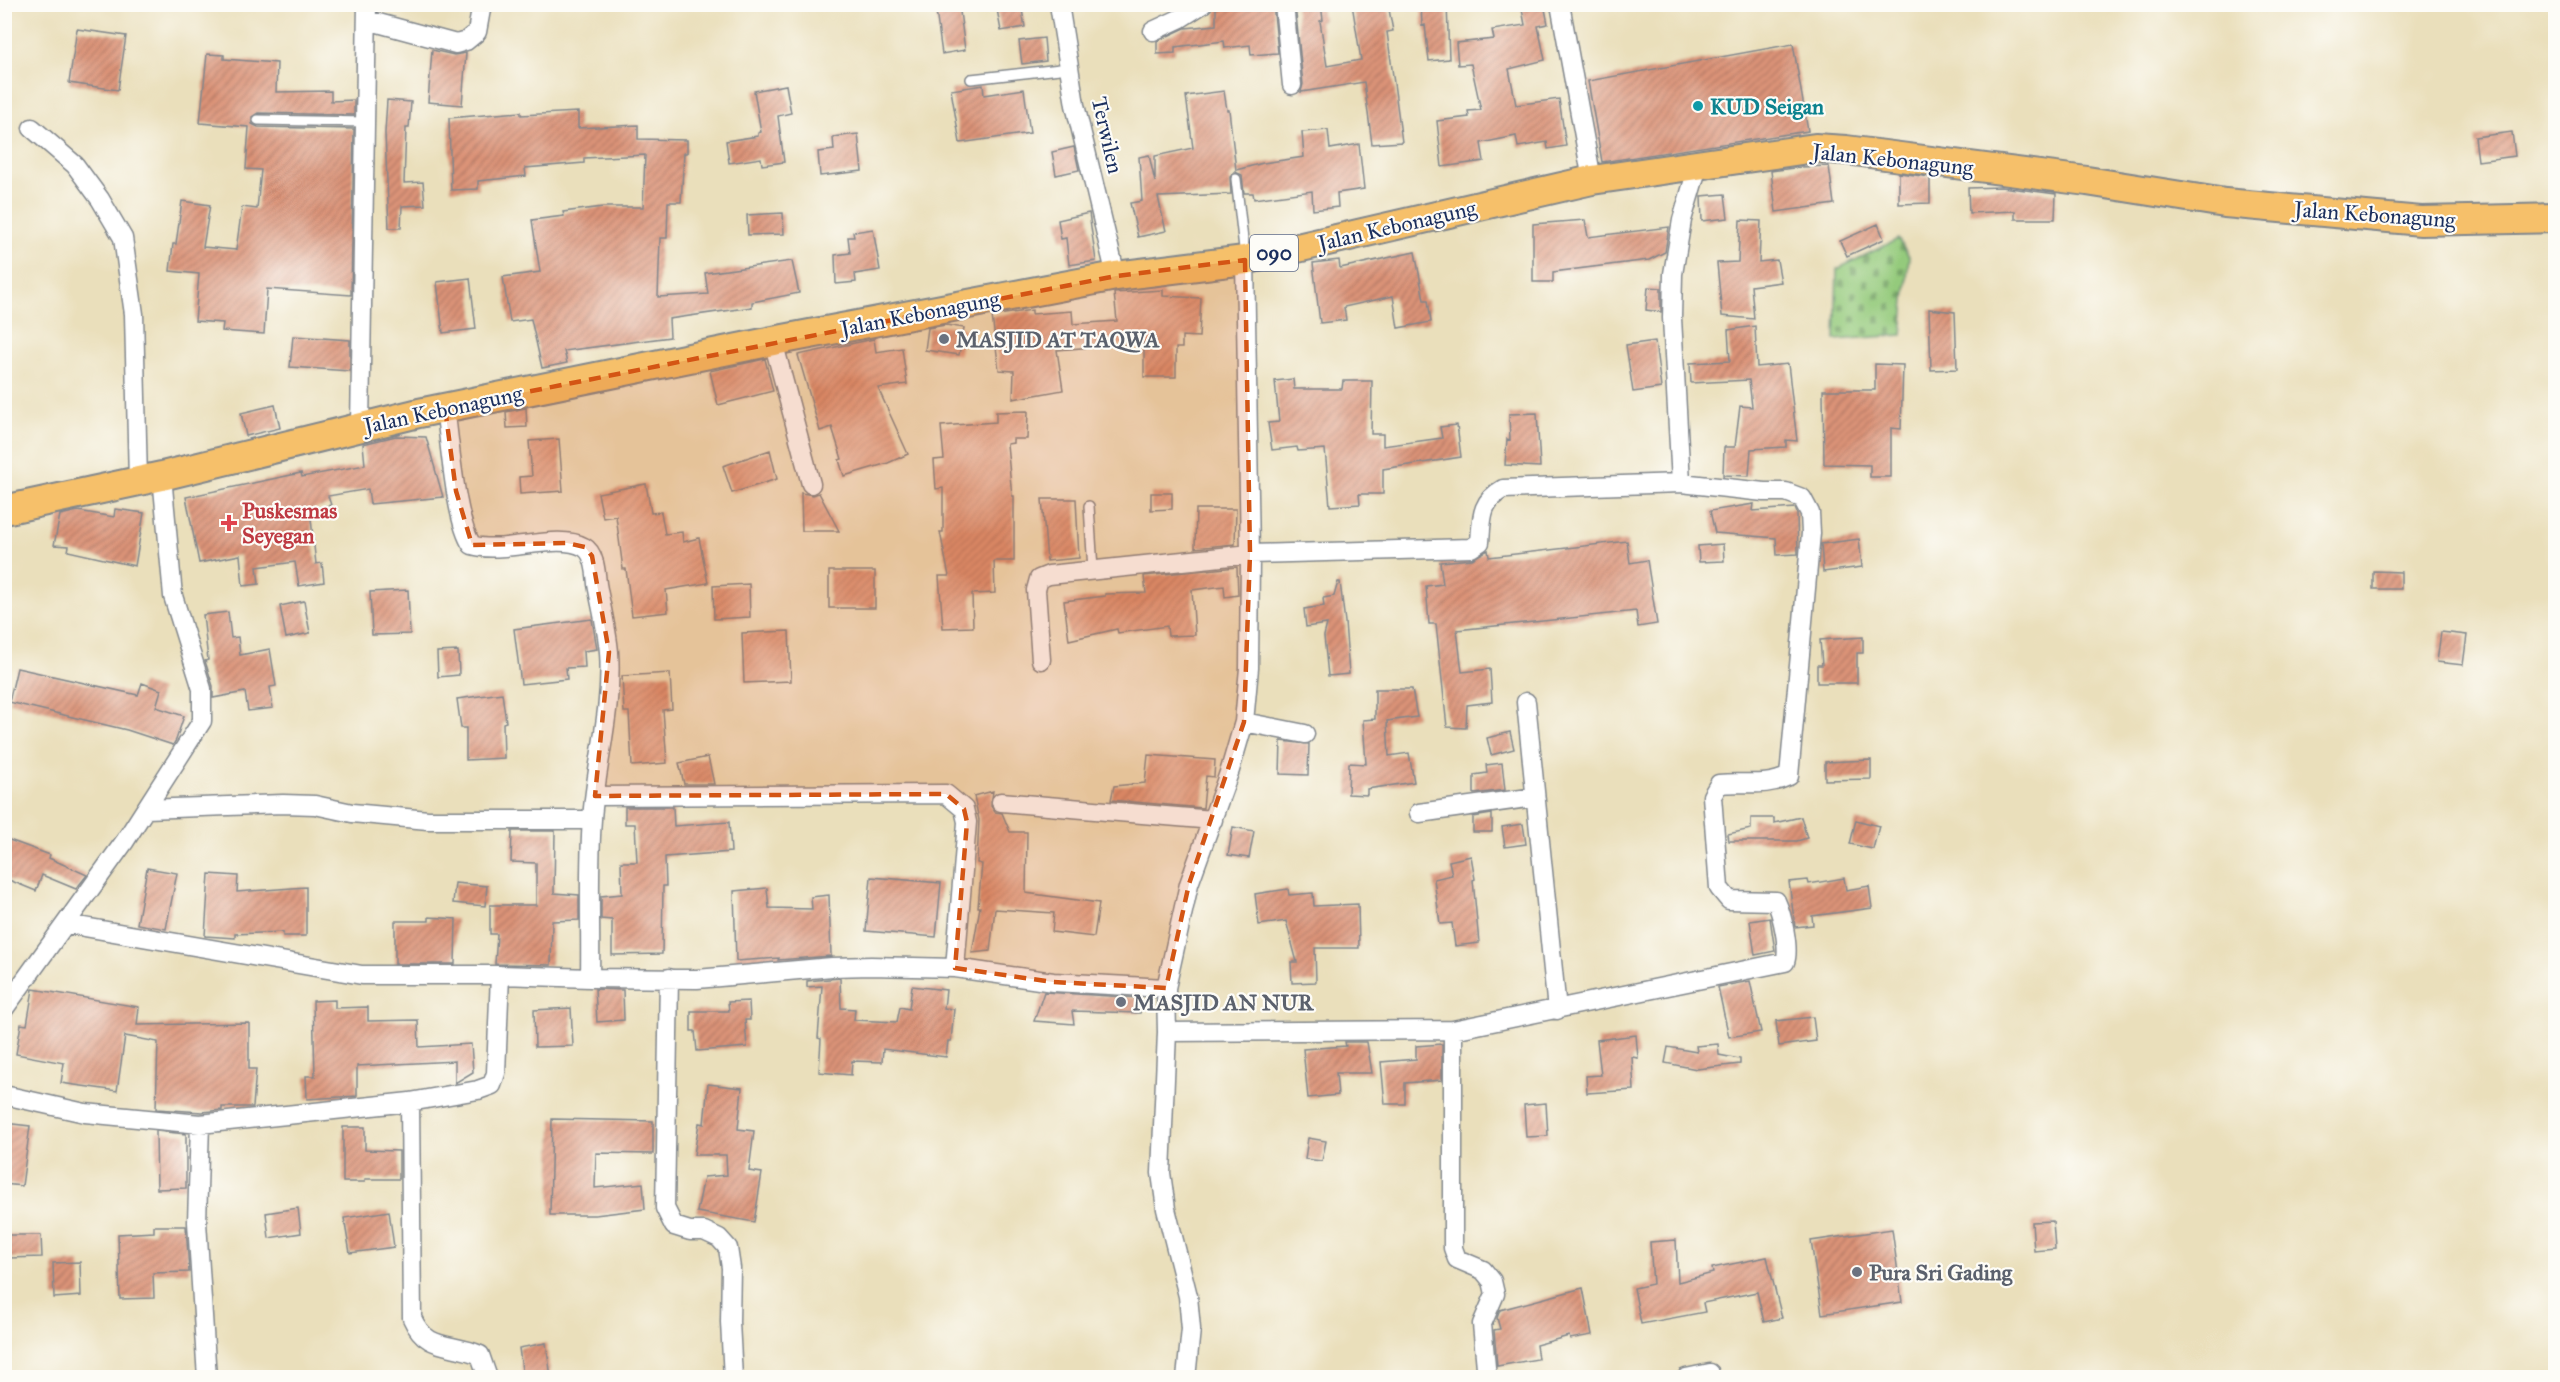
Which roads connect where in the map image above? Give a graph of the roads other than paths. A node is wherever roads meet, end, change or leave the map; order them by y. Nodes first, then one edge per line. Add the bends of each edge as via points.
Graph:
1 (482, 4) edge
2 (1059, 4) edge
3 (1203, 4) edge
4 (1284, 4) edge
5 (1560, 4) edge
6 (367, 12) edge
7 (1153, 31) dead end
8 (1069, 68) junction
9 (971, 79) dead end
10 (1292, 85) dead end
11 (258, 120) dead end
12 (365, 122) junction
13 (32, 128) dead end
14 (1698, 165) junction
15 (1236, 179) dead end
16 (1593, 180) junction
17 (2556, 218) edge
18 (1245, 260) junction
19 (1116, 276) junction
20 (773, 341) junction
21 (445, 408) junction
22 (360, 426) junction
23 (150, 478) junction
24 (1681, 483) junction
25 (810, 484) dead end
26 (1089, 506) dead end
27 (4, 510) edge
28 (1250, 554) junction
29 (1093, 570) junction
30 (1041, 660) dead end
31 (1526, 702) dead end
32 (1244, 722) junction
33 (1305, 734) dead end
34 (595, 795) junction
35 (1535, 797) junction
36 (1001, 802) dead end
37 (146, 809) junction
38 (1419, 813) dead end
39 (592, 820) junction
40 (1213, 820) junction
41 (67, 924) junction
42 (955, 968) junction
43 (500, 975) junction
44 (590, 978) junction
45 (669, 978) junction
46 (1166, 988) junction
47 (4, 1009) edge
48 (1557, 1010) junction
49 (1454, 1030) junction
50 (1167, 1032) junction
51 (4, 1095) edge
52 (410, 1102) junction
53 (200, 1124) junction
54 (1710, 1373) dead end
55 (207, 1377) edge
56 (488, 1377) edge
57 (733, 1377) edge
58 (1186, 1377) edge
59 (1487, 1377) edge
60 (1686, 1377) edge

1 - 6 street via 477,32 456,44
2 - 8 street, Terwilen
3 - 7 street
4 - 10 street
5 - 16 street
6 - 12 street
8 - 9 lane
8 - 19 street, Terwilen
11 - 12 lane
12 - 22 street
13 - 23 street via 75,165 123,238
14 - 16 main road, Jalan Kebonagung / 090
14 - 17 main road, Jalan Kebonagung / 090 via 1815,148 2087,181 2225,203 2421,221
14 - 24 street via 1682,220 1673,274
15 - 18 lane
16 - 18 main road, Jalan Kebonagung / 090
18 - 19 main road, Jalan Kebonagung / 090
18 - 28 street
19 - 20 main road, Jalan Kebonagung / 090
20 - 21 main road, Jalan Kebonagung / 090
20 - 25 street
21 - 22 main road, Jalan Kebonagung / 090
21 - 34 street via 456,491 472,545 493,548 567,543 585,547 592,556 609,652
22 - 23 main road, Jalan Kebonagung / 090
23 - 27 main road, Jalan Kebonagung / 090
23 - 37 street via 173,596 204,704 195,735
24 - 28 street via 1503,489 1490,496 1480,542 1471,548
24 - 48 street via 1786,492 1802,498 1810,513 1790,776 1779,782 1719,784 1712,796 1719,888 1729,900 1776,901 1787,960
26 - 29 lane
28 - 29 street
28 - 32 street via 1249,668
29 - 30 street via 1039,579 1036,590
31 - 35 street
32 - 33 street
32 - 40 street
34 - 39 street
34 - 42 street via 946,794 964,809 967,822
35 - 38 street
35 - 48 street
36 - 40 street
37 - 39 street via 283,804 428,820
37 - 41 street
39 - 44 street
40 - 46 street via 1189,884
41 - 43 street via 362,975
41 - 47 street
42 - 45 street via 832,967 724,978
42 - 46 street via 1053,981
43 - 44 street
43 - 52 street via 496,1073 492,1086
44 - 45 street
45 - 57 street via 665,1208 674,1226 704,1231 728,1248
46 - 50 street
48 - 49 street
49 - 50 street
49 - 59 street via 1453,1248 1457,1259 1483,1270 1492,1281 1495,1294 1482,1324
50 - 58 street via 1161,1173 1188,1296 1191,1329
51 - 53 street via 85,1113
52 - 53 street
52 - 56 street via 412,1318 418,1332 429,1341 480,1355
53 - 55 street via 197,1222
54 - 60 street

